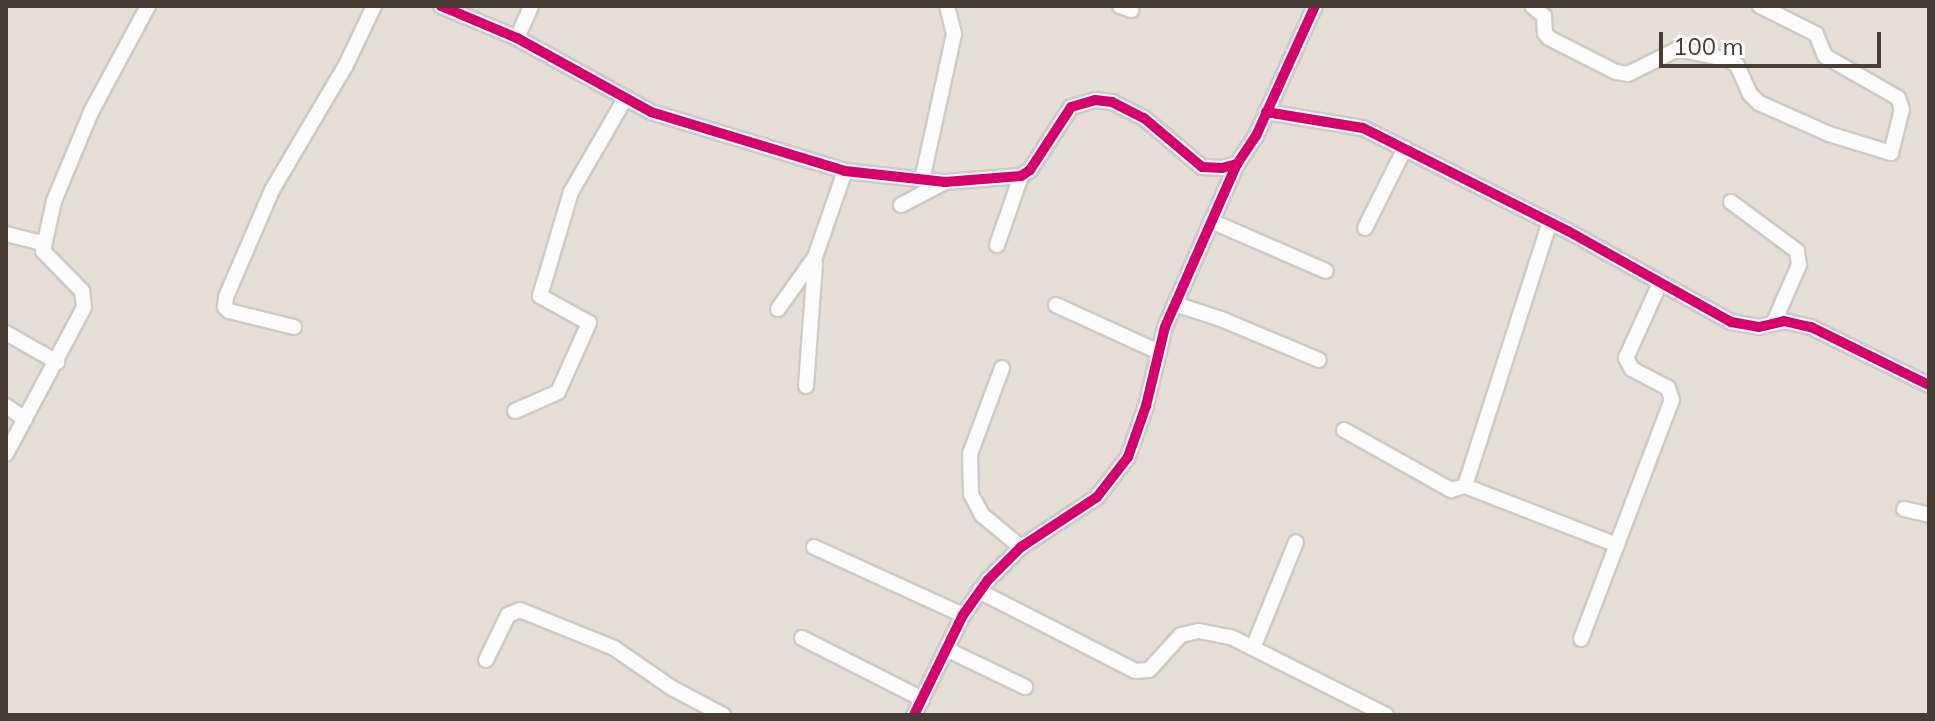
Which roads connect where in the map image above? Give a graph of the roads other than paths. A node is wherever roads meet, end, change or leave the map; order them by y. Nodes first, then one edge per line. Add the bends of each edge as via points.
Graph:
1 (148, 6) edge
2 (374, 6) edge
3 (441, 6) edge
4 (531, 6) edge
5 (947, 6) edge
6 (1315, 6) edge
7 (1532, 6) edge
8 (1760, 6) edge
9 (517, 38) junction
10 (625, 99) junction
11 (1266, 112) junction
12 (1405, 148) junction
13 (1237, 164) junction
14 (845, 171) junction
15 (1021, 176) junction
16 (922, 180) junction
17 (945, 182) junction
18 (1731, 202) dead end
19 (901, 205) dead end
20 (1211, 221) junction
21 (1550, 222) junction
22 (1365, 228) dead end
23 (6, 234) edge
24 (43, 243) junction
25 (997, 245) dead end
26 (815, 257) junction
27 (1326, 271) dead end
28 (1660, 283) junction
29 (1175, 304) junction
30 (1056, 305) dead end
31 (778, 309) dead end
32 (1774, 322) junction
33 (294, 327) dead end
34 (6, 333) edge
35 (1159, 352) junction
36 (1319, 360) dead end
37 (57, 362) junction
38 (1002, 368) dead end
39 (1929, 385) edge
40 (806, 386) dead end
41 (6, 406) edge
42 (515, 411) dead end
43 (25, 419) junction
44 (1344, 430) dead end
45 (6, 454) edge
46 (1465, 486) junction
47 (1904, 509) dead end
48 (1929, 515) edge
49 (1296, 542) dead end
50 (1617, 545) junction
51 (814, 547) dead end
52 (1021, 547) junction
53 (979, 591) junction
54 (963, 615) junction
55 (802, 638) dead end
56 (1581, 639) dead end
57 (1253, 648) junction
58 (946, 649) junction
59 (486, 660) dead end
60 (1025, 687) dead end
61 (922, 699) junction
62 (723, 715) edge
63 (914, 715) edge
64 (1386, 715) edge

1 - 24 street via 69,160
2 - 33 street via 346,65 272,190 226,297 229,311
3 - 9 street
4 - 9 street
5 - 16 street via 954,34
6 - 11 street
7 - 8 street via 1544,16 1549,38 1616,72 1628,74 1678,49 1729,60 1759,103 1829,134 1891,153 1902,109 1898,98 1825,56 1816,34
9 - 10 street
10 - 14 street via 651,112
10 - 42 street via 571,192 540,296 589,323 558,392
11 - 12 street via 1363,128
11 - 13 street
12 - 21 street
12 - 22 street
13 - 15 street via 1202,167 1144,118 1095,100 1071,107
13 - 20 street
14 - 16 street
14 - 26 street
15 - 17 street
15 - 25 street
16 - 17 street
17 - 19 street
18 - 32 street via 1797,251 1799,265
20 - 27 street
20 - 29 street
21 - 28 street
21 - 46 street
23 - 24 street
24 - 37 street via 47,258 84,298
26 - 31 street
26 - 40 street
28 - 32 street via 1744,326
28 - 50 street via 1626,358 1632,369 1668,388 1672,400
29 - 35 street
29 - 36 street
30 - 35 street
32 - 39 street via 1811,327
34 - 37 street
35 - 52 street via 1146,406 1117,475 1097,497
37 - 43 street
38 - 52 street via 970,454 969,481 975,507
41 - 43 street
43 - 45 street
44 - 46 street via 1451,490
46 - 50 street
47 - 48 street
49 - 57 street
50 - 56 street
51 - 54 street
52 - 53 street
53 - 54 street
53 - 57 street via 1135,671 1149,670 1188,630 1231,637
54 - 58 street
55 - 61 street
57 - 64 street
58 - 60 street
58 - 61 street
59 - 62 street via 508,615 520,610 614,648
61 - 63 street

